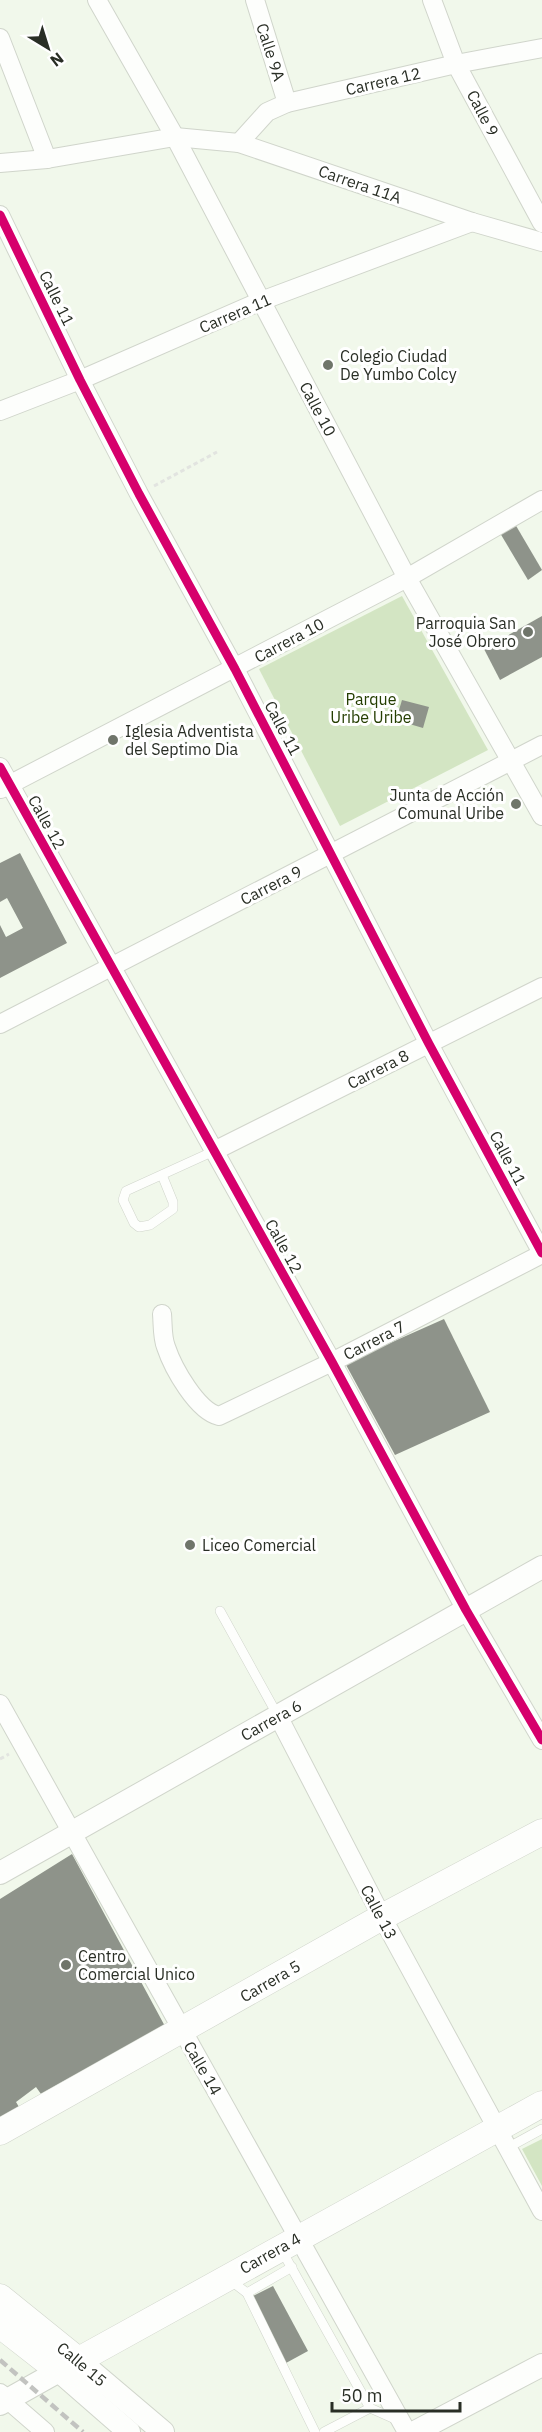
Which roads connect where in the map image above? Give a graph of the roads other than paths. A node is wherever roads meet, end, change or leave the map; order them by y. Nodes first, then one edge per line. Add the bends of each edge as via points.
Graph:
1 (97, 0) edge
2 (255, 0) edge
3 (432, 0) edge
4 (0, 38) edge
5 (542, 48) edge
6 (456, 64) junction
7 (287, 103) junction
8 (175, 137) junction
9 (238, 143) junction
10 (47, 159) junction
11 (0, 163) edge
12 (0, 215) edge
13 (472, 222) junction
14 (542, 223) edge
15 (542, 242) edge
16 (261, 301) junction
17 (80, 380) junction
18 (0, 411) edge
19 (542, 500) edge
20 (407, 578) junction
21 (235, 669) junction
22 (542, 745) edge
23 (511, 760) junction
24 (0, 767) edge
25 (5, 787) edge
26 (542, 816) edge
27 (332, 853) junction
28 (110, 968) junction
29 (542, 987) edge
30 (0, 1024) edge
31 (429, 1044) junction
32 (214, 1151) junction
33 (162, 1175) junction
34 (542, 1253) edge
35 (162, 1314) dead end
36 (332, 1362) junction
37 (542, 1567) edge
38 (466, 1610) junction
39 (220, 1611) dead end
40 (0, 1704) edge
41 (278, 1716) junction
42 (542, 1740) edge
43 (72, 1832) junction
44 (542, 1832) edge
45 (0, 1873) edge
46 (382, 1917) junction
47 (182, 2032) junction
48 (542, 2104) edge
49 (542, 2129) edge
50 (0, 2132) edge
51 (503, 2138) junction
52 (542, 2211) edge
53 (290, 2250) junction
54 (226, 2277) junction
55 (247, 2293) junction
56 (0, 2296) edge
57 (0, 2325) edge
58 (68, 2365) junction
59 (542, 2365) edge
60 (2, 2399) edge
61 (370, 2408) junction
62 (408, 2429) edge
63 (45, 2432) edge
64 (129, 2432) edge
65 (163, 2432) edge
66 (315, 2432) edge
67 (324, 2432) edge

1 - 8 street, Calle 10
2 - 7 street, Calle 9A
3 - 6 street, Calle 9
4 - 10 street
5 - 6 street, Carrera 12
6 - 7 street, Carrera 12
6 - 14 street, Calle 9
7 - 9 street, Carrera 12 via 267,112
8 - 9 street, Carrera 11A
8 - 10 street
8 - 16 street, Calle 10
9 - 13 street, Carrera 11A
10 - 11 street
12 - 17 street, Calle 11
13 - 15 street, Carrera 11A
13 - 16 street, Carrera 11
16 - 17 street, Carrera 11
16 - 20 street, Calle 10
17 - 18 street, Carrera 11
17 - 21 street, Calle 11
19 - 20 street, Carrera 10
20 - 21 street, Carrera 10
20 - 23 street, Calle 10
21 - 25 street, Carrera 10
21 - 27 street, Calle 11
22 - 23 street, Carrera 9
23 - 26 street, Calle 10
23 - 27 street, Carrera 9
24 - 25 street, Calle 12
25 - 28 street, Calle 12
27 - 28 street, Carrera 9
27 - 31 street, Calle 11
28 - 30 street, Carrera 9
28 - 32 street, Calle 12
29 - 31 street, Carrera 8
31 - 32 street, Carrera 8
31 - 34 street, Calle 11
32 - 33 lane
32 - 36 street, Calle 12
33 - 33 lane via 174,1202 173,1209 150,1225 139,1227 123,1194
34 - 36 street, Carrera 7
35 - 36 street, Carrera 7 via 168,1352 196,1403 209,1414 230,1413
36 - 38 street, Calle 12
37 - 38 street, Carrera 6
38 - 41 street, Carrera 6
38 - 42 street, Calle 12
39 - 41 lane, Calle 13
40 - 43 street, Calle 14
41 - 43 street, Carrera 6
41 - 46 street, Calle 13
43 - 45 street, Carrera 6
43 - 47 street, Calle 14
44 - 46 main road, Carrera 5
46 - 47 main road, Carrera 5
46 - 51 street, Calle 13
47 - 50 main road, Carrera 5
47 - 53 street, Calle 14
48 - 51 main road, Carrera 4
49 - 51 lane
51 - 52 street, Calle 13
51 - 53 main road, Carrera 4
53 - 54 main road, Carrera 4
53 - 55 lane
53 - 61 lane
53 - 62 street, Calle 14
54 - 55 lane
54 - 58 main road, Carrera 4
55 - 66 lane
56 - 58 main road, Calle 15
57 - 58 main road, Calle 15
58 - 60 street, Carrera 4
58 - 64 street, Calle 15
58 - 65 street, Calle 15
59 - 62 street
60 - 63 street
61 - 62 lane
61 - 67 lane

